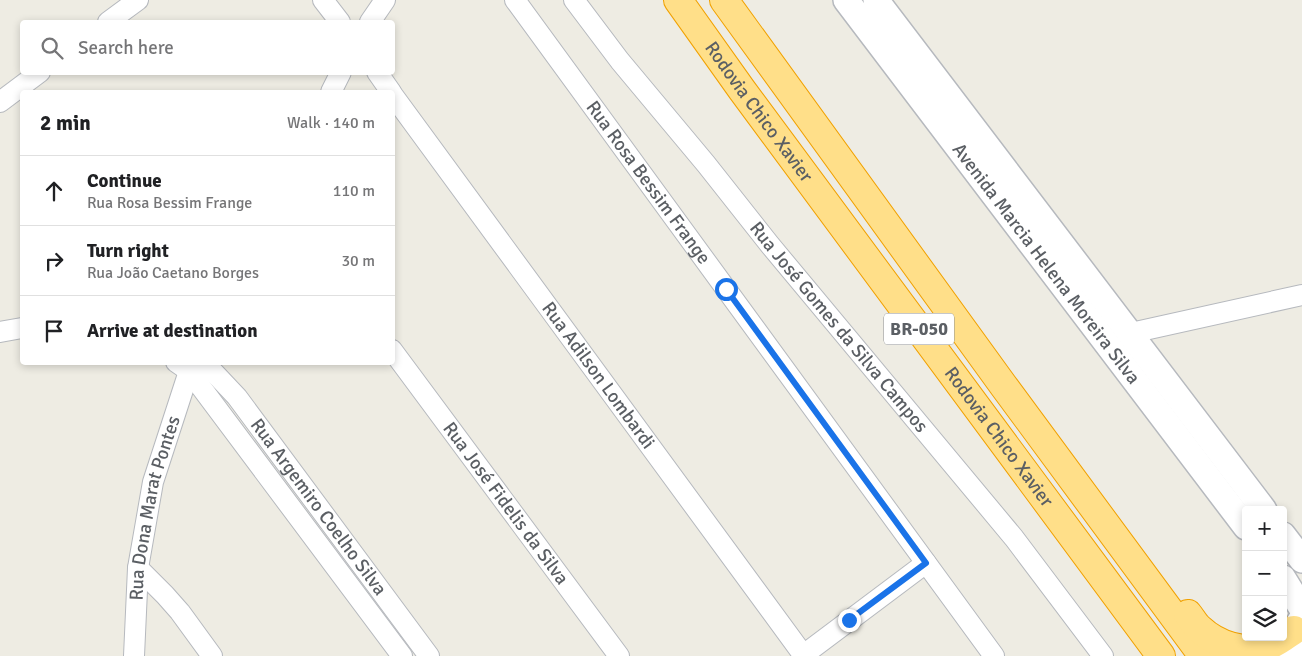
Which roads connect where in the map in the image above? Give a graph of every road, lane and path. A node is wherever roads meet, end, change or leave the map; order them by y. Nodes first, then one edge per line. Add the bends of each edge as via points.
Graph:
1 (138, 0) edge
2 (323, 0) edge
3 (385, 0) edge
4 (515, 0) edge
5 (574, 0) edge
6 (678, 0) edge
7 (724, 0) edge
8 (846, 0) edge
9 (876, 0) edge
10 (111, 20) edge
11 (338, 20) edge
12 (371, 20) edge
13 (36, 75) edge
14 (340, 75) edge
15 (379, 75) edge
16 (332, 90) edge
17 (390, 90) edge
18 (395, 97) edge
19 (0, 102) edge
20 (1302, 295) edge
21 (20, 328) edge
22 (0, 332) edge
23 (1131, 333) junction
24 (395, 354) edge
25 (190, 365) edge
26 (1003, 385) junction
27 (1261, 506) edge
28 (1242, 522) edge
29 (1287, 541) edge
30 (1302, 560) edge
31 (926, 563) junction
32 (138, 568) junction
33 (1287, 592) edge
34 (1297, 628) edge
35 (134, 656) edge
36 (212, 656) edge
37 (402, 656) edge
38 (430, 656) edge
39 (619, 656) edge
40 (803, 656) edge
41 (994, 656) edge
42 (1103, 656) edge
43 (1161, 656) edge
44 (1203, 656) edge

1 - 10 street
2 - 11 street
3 - 12 street
4 - 31 street, Rua Rosa Bessim Frange
5 - 42 street, Rua José Gomes da Silva Campos via 770,245 1014,538
6 - 43 highway, Rodovia Chico Xavier / BR-050
7 - 26 highway, Rodovia Chico Xavier / BR-050
8 - 28 street, Avenida Marcia Helena Moreira Silva
9 - 23 street, Avenida Marcia Helena Moreira Silva
13 - 19 street
14 - 16 street
15 - 17 street, Rua Adilson Lombardi
18 - 40 street, Rua Adilson Lombardi
20 - 23 street
21 - 22 street
23 - 27 street, Avenida Marcia Helena Moreira Silva
24 - 39 street, Rua José Fidelis da Silva
25 - 32 street, Rua Dona Marat Pontes via 152,482
25 - 37 street, Rua Argemiro Coelho Silva
25 - 38 street, Rua Argemiro Coelho Silva via 237,397
26 - 34 highway via 1200,629 1234,648 1257,649 1278,641
26 - 44 highway, Rodovia Chico Xavier / BR-050
29 - 30 street
31 - 40 street
31 - 41 street, Rua Rosa Bessim Frange
32 - 35 street, Rua Dona Marat Pontes
32 - 36 street via 180,612
33 - 34 street

